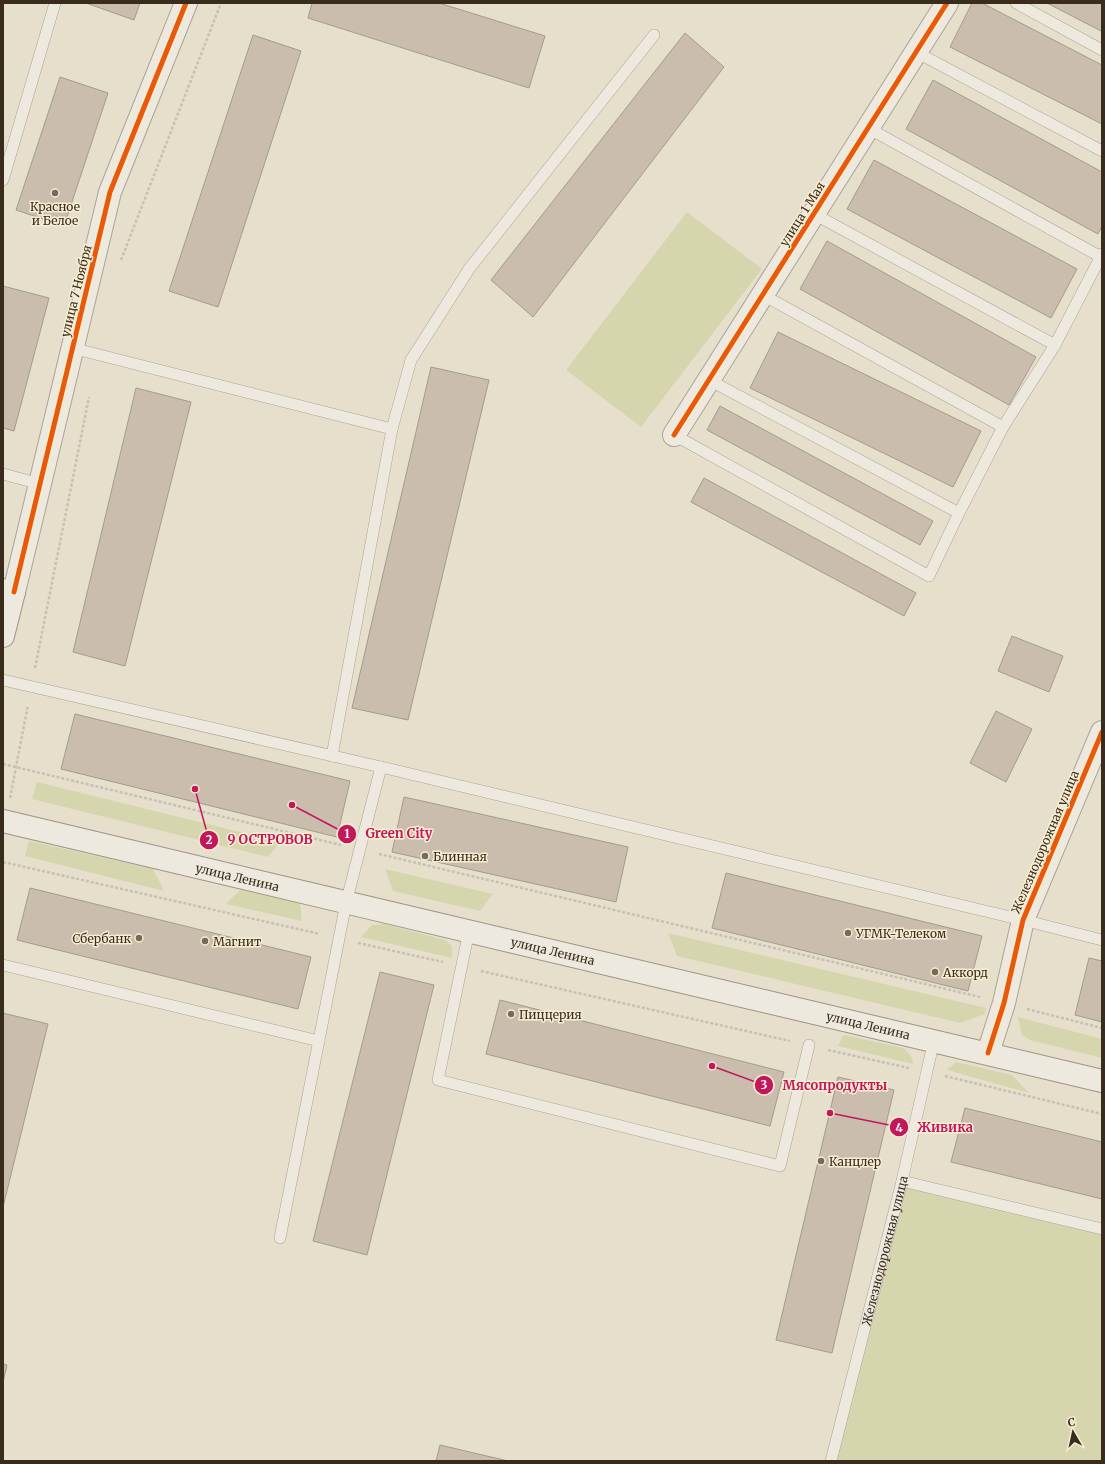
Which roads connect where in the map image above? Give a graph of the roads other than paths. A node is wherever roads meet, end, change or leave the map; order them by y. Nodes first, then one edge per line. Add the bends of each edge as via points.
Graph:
1 (54, 3) edge
2 (186, 3) edge
3 (947, 3) edge
4 (1016, 3) edge
5 (654, 35) dead end
6 (1102, 50) edge
7 (916, 52) junction
8 (868, 128) junction
9 (1102, 151) edge
10 (3, 180) edge
11 (814, 214) junction
12 (1101, 255) edge
13 (763, 295) junction
14 (1055, 345) junction
15 (72, 348) junction
16 (709, 380) junction
17 (1003, 427) junction
18 (392, 429) junction
19 (674, 435) joint
20 (3, 474) edge
21 (40, 484) junction
22 (959, 513) junction
23 (8, 591) edge
24 (3, 636) edge
25 (3, 680) edge
26 (1102, 732) edge
27 (332, 756) junction
28 (381, 767) junction
29 (4, 822) edge
30 (346, 903) junction
31 (1023, 920) junction
32 (469, 931) junction
33 (1102, 940) edge
34 (3, 965) edge
35 (934, 1040) junction
36 (319, 1041) junction
37 (809, 1045) dead end
38 (988, 1053) junction
39 (1102, 1081) edge
40 (902, 1181) junction
41 (1102, 1229) edge
42 (280, 1238) dead end
43 (831, 1461) edge

1 - 10 lane
2 - 15 street, улица 7 Ноября via 110,192
3 - 7 street, улица 1 Мая
4 - 6 lane
5 - 18 lane via 469,269 411,360
7 - 8 street, улица 1 Мая
7 - 9 lane
8 - 11 street, улица 1 Мая
8 - 12 lane
11 - 13 street, улица 1 Мая
11 - 14 lane
12 - 14 lane
13 - 16 street, улица 1 Мая
13 - 17 lane
14 - 17 lane
15 - 18 lane
15 - 21 street, улица 7 Ноября
16 - 19 street, улица 1 Мая
16 - 22 lane
17 - 22 lane
18 - 27 lane
19 - 22 lane via 929,576
20 - 21 lane
21 - 23 street, улица 7 Ноября
23 - 24 street, улица 7 Ноября
25 - 27 lane
26 - 31 street, Железнодорожная улица
27 - 28 lane
28 - 30 lane
28 - 31 lane
29 - 30 street, улица Ленина
30 - 32 street, улица Ленина
30 - 36 lane
31 - 33 lane
31 - 38 street, Железнодорожная улица via 1004,1003
32 - 35 street, улица Ленина
32 - 37 lane via 438,1080 780,1166
34 - 36 lane
35 - 38 street, улица Ленина
35 - 40 lane, Железнодорожная улица
36 - 42 lane
38 - 39 street, улица Ленина
40 - 41 lane
40 - 43 lane, Железнодорожная улица

